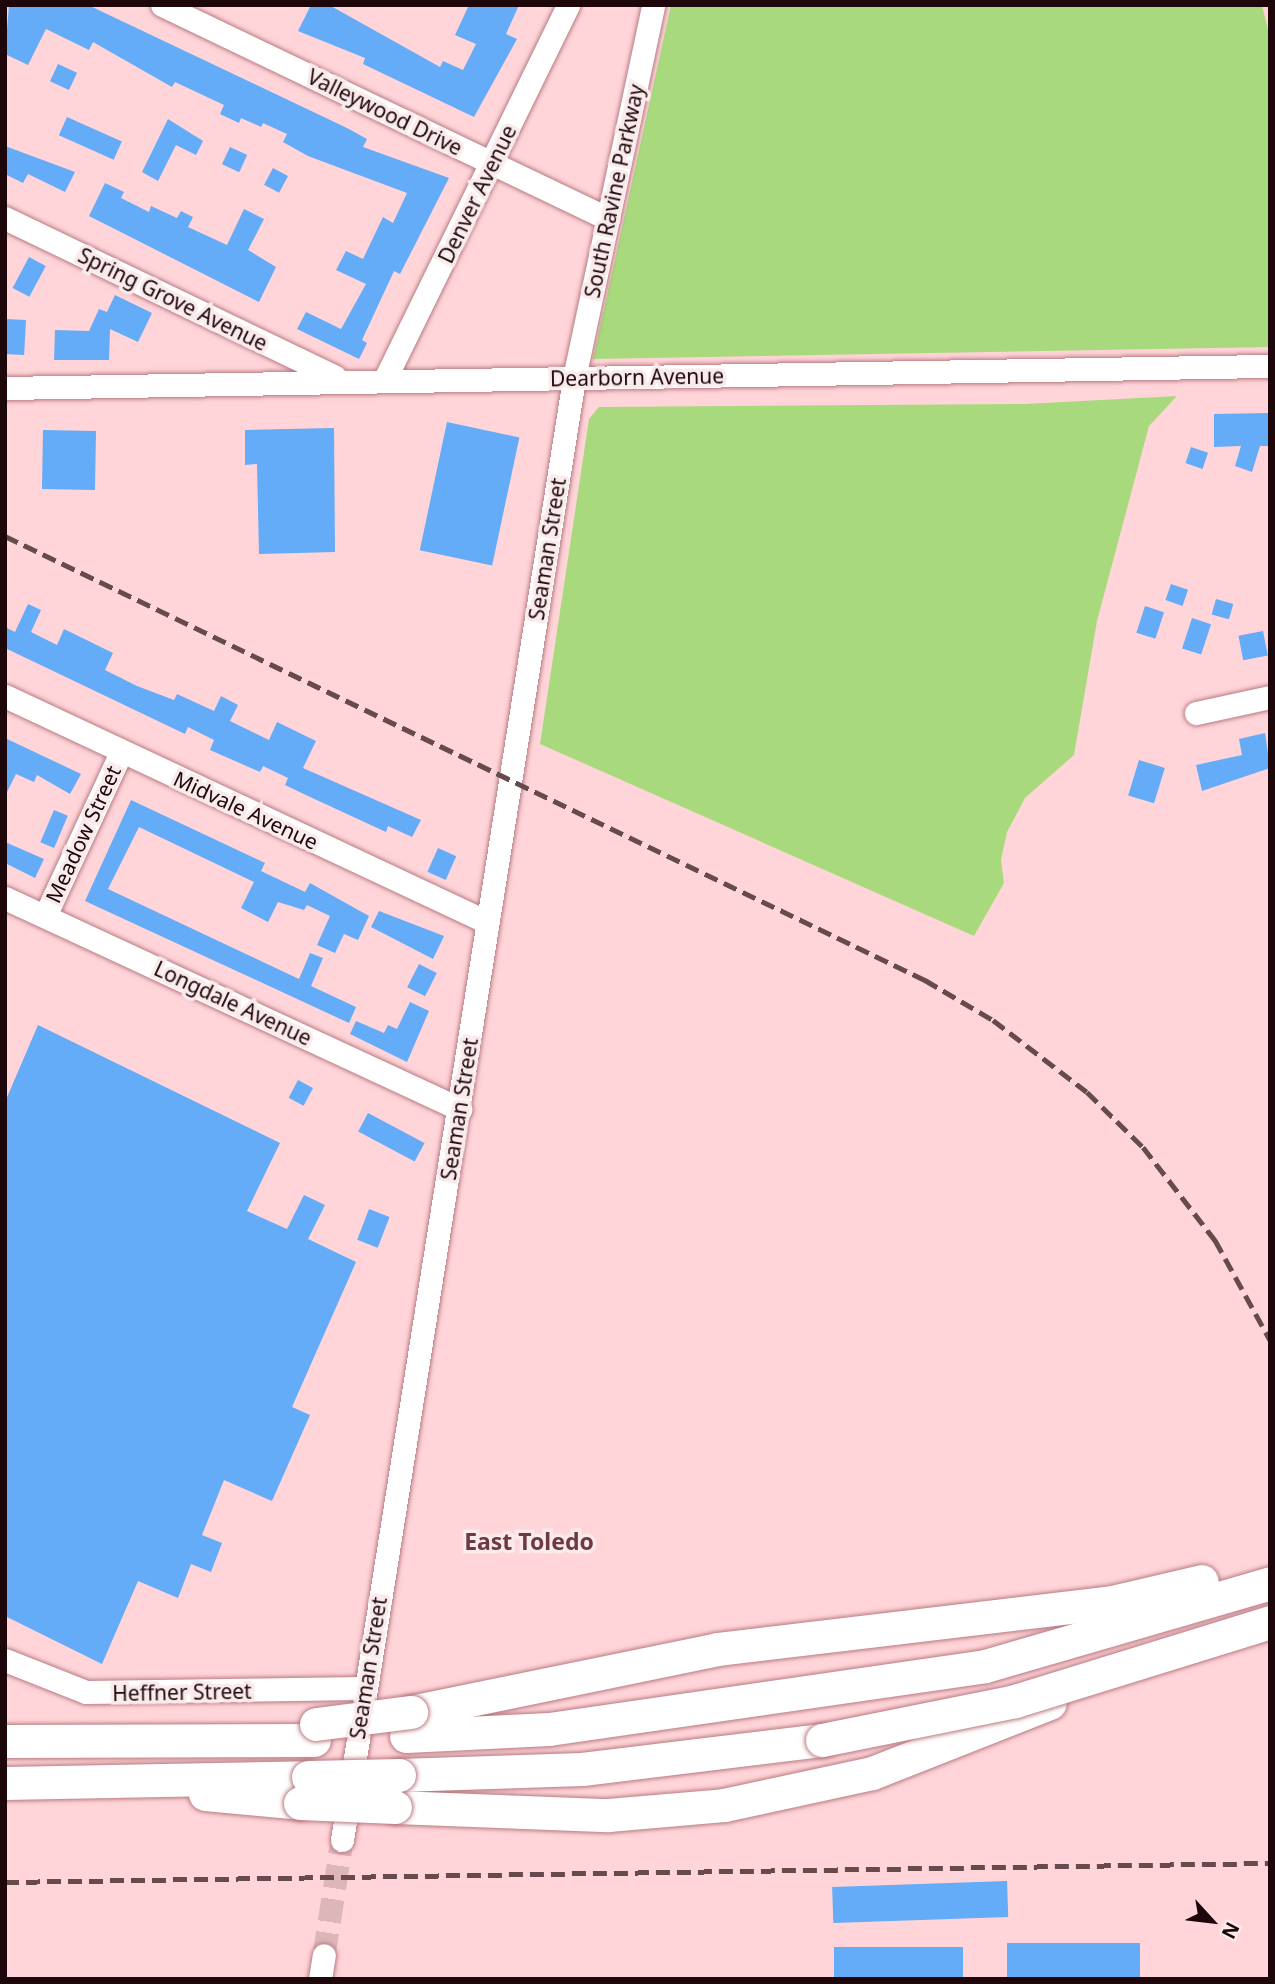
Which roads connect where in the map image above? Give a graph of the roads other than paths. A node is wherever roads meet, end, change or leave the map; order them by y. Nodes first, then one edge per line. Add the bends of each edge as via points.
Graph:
1 (162, 5) edge
2 (568, 5) edge
3 (653, 5) edge
4 (492, 164) junction
5 (5, 218) edge
6 (608, 219) junction
7 (1270, 366) edge
8 (574, 377) junction
9 (341, 380) junction
10 (384, 382) junction
11 (5, 388) edge
12 (5, 696) edge
13 (1270, 697) edge
14 (1196, 713) dead end
15 (121, 752) junction
16 (5, 898) edge
17 (45, 916) junction
18 (487, 922) junction
19 (460, 1109) junction
20 (1270, 1563) edge
21 (1270, 1583) edge
22 (1270, 1615) edge
23 (1270, 1622) edge
24 (5, 1660) edge
25 (364, 1688) junction
26 (409, 1724) junction
27 (5, 1741) edge
28 (5, 1783) edge
29 (397, 1791) junction
30 (342, 1840) tunnel mouth
31 (324, 1955) tunnel mouth
32 (320, 1979) edge

1 - 4 street, Valleywood Drive
2 - 4 street, Denver Avenue
3 - 6 street, South Ravine Parkway
4 - 6 street, Valleywood Drive
4 - 10 street, Denver Avenue
5 - 9 street, Spring Grove Avenue
6 - 8 street, South Ravine Parkway
7 - 8 street, Dearborn Avenue
8 - 10 street, Dearborn Avenue
8 - 18 street, Seaman Street
9 - 10 street, Dearborn Avenue
9 - 11 street, Dearborn Avenue
12 - 15 street, Midvale Avenue
13 - 14 street
15 - 17 street, Meadow Street
15 - 18 street, Midvale Avenue
16 - 17 street, Longdale Avenue
17 - 19 street, Longdale Avenue
18 - 19 street, Seaman Street
19 - 25 street, Seaman Street
20 - 26 highway via 1112,1602 718,1649
21 - 26 highway via 985,1666 549,1729
22 - 29 highway via 903,1762 799,1792 684,1811 608,1815
23 - 29 highway, bridge via 1015,1701 822,1740
24 - 25 street, Heffner Street via 86,1692
25 - 30 street, Seaman Street
26 - 27 highway via 310,1735
28 - 29 highway, bridge via 130,1780
31 - 32 street

